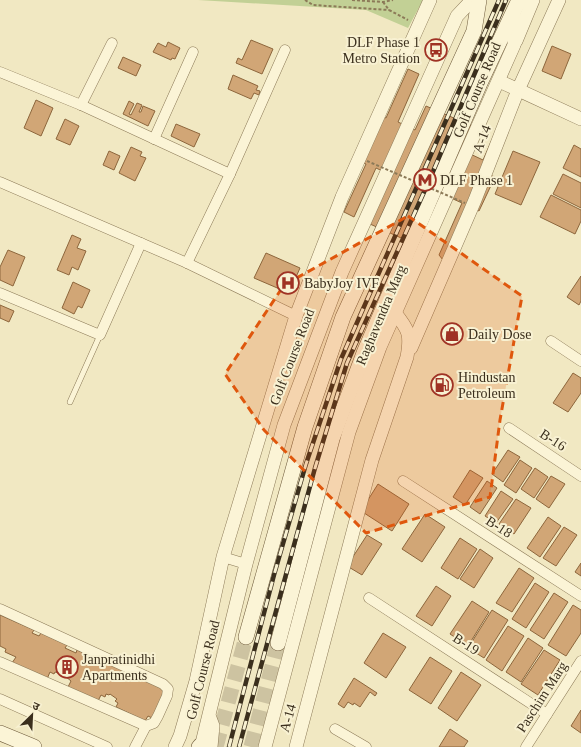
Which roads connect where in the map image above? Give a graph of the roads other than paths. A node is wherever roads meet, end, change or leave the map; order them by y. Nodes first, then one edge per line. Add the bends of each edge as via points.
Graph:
1 (430, 0) edge
2 (472, 0) edge
3 (479, 0) edge
4 (534, 0) edge
5 (559, 0) edge
6 (516, 5) edge
7 (112, 43) dead end
8 (514, 45) junction
9 (285, 50) dead end
10 (193, 52) dead end
11 (0, 72) edge
12 (499, 81) junction
13 (518, 90) junction
14 (81, 105) junction
15 (581, 119) edge
16 (154, 139) junction
17 (230, 174) junction
18 (0, 182) edge
19 (141, 243) junction
20 (186, 263) junction
21 (0, 293) edge
22 (396, 313) junction
23 (296, 316) junction
24 (100, 334) junction
25 (551, 340) dead end
26 (407, 357) junction
27 (581, 361) edge
28 (70, 402) dead end
29 (509, 428) dead end
30 (581, 476) edge
31 (403, 481) dead end
32 (223, 557) junction
33 (246, 564) junction
34 (581, 596) edge
35 (369, 598) dead end
36 (0, 609) edge
37 (246, 637) tunnel mouth
38 (278, 643) tunnel mouth
39 (0, 662) edge
40 (580, 663) edge
41 (0, 699) edge
42 (547, 714) junction
43 (146, 726) junction
44 (335, 729) dead end
45 (268, 732) junction
46 (0, 733) edge
47 (203, 746) edge
48 (34, 747) edge
49 (107, 747) edge
50 (135, 747) edge
51 (175, 747) edge
52 (256, 747) edge
53 (264, 747) edge
54 (296, 747) edge
55 (366, 747) edge
56 (526, 747) edge

1 - 23 street via 342,197
2 - 33 street, Golf Course Road via 456,18 336,286 284,425
3 - 37 main road via 474,31 343,317 304,427
4 - 8 street
5 - 13 street, A-14
6 - 8 street, Golf Course Road
6 - 38 main road, Raghavendra Marg via 364,353 332,439
7 - 14 street
8 - 12 street, Golf Course Road
9 - 17 street
10 - 16 street
11 - 14 street
12 - 13 street
12 - 22 street, Golf Course Road
13 - 15 street
13 - 26 street, A-14 via 476,200
14 - 16 street
16 - 17 street
17 - 20 street
18 - 19 street
19 - 20 street
19 - 24 street
20 - 23 street
21 - 24 street
22 - 26 street via 407,327 410,340
22 - 45 street, Golf Course Road via 380,347 349,432
23 - 32 street
24 - 28 lane
25 - 27 street
26 - 54 street, A-14 via 372,460
29 - 30 street, B-16
31 - 34 street, B-18
32 - 33 street
32 - 51 street via 196,681
33 - 47 street, Golf Course Road
35 - 42 street, B-19
36 - 43 street via 163,684 168,689 167,696 154,723
39 - 43 street
40 - 42 street, Paschim Marg
41 - 49 street
42 - 56 street, Paschim Marg
43 - 50 street
44 - 55 street
45 - 52 street via 262,736
45 - 53 street, Golf Course Road
46 - 48 main road

